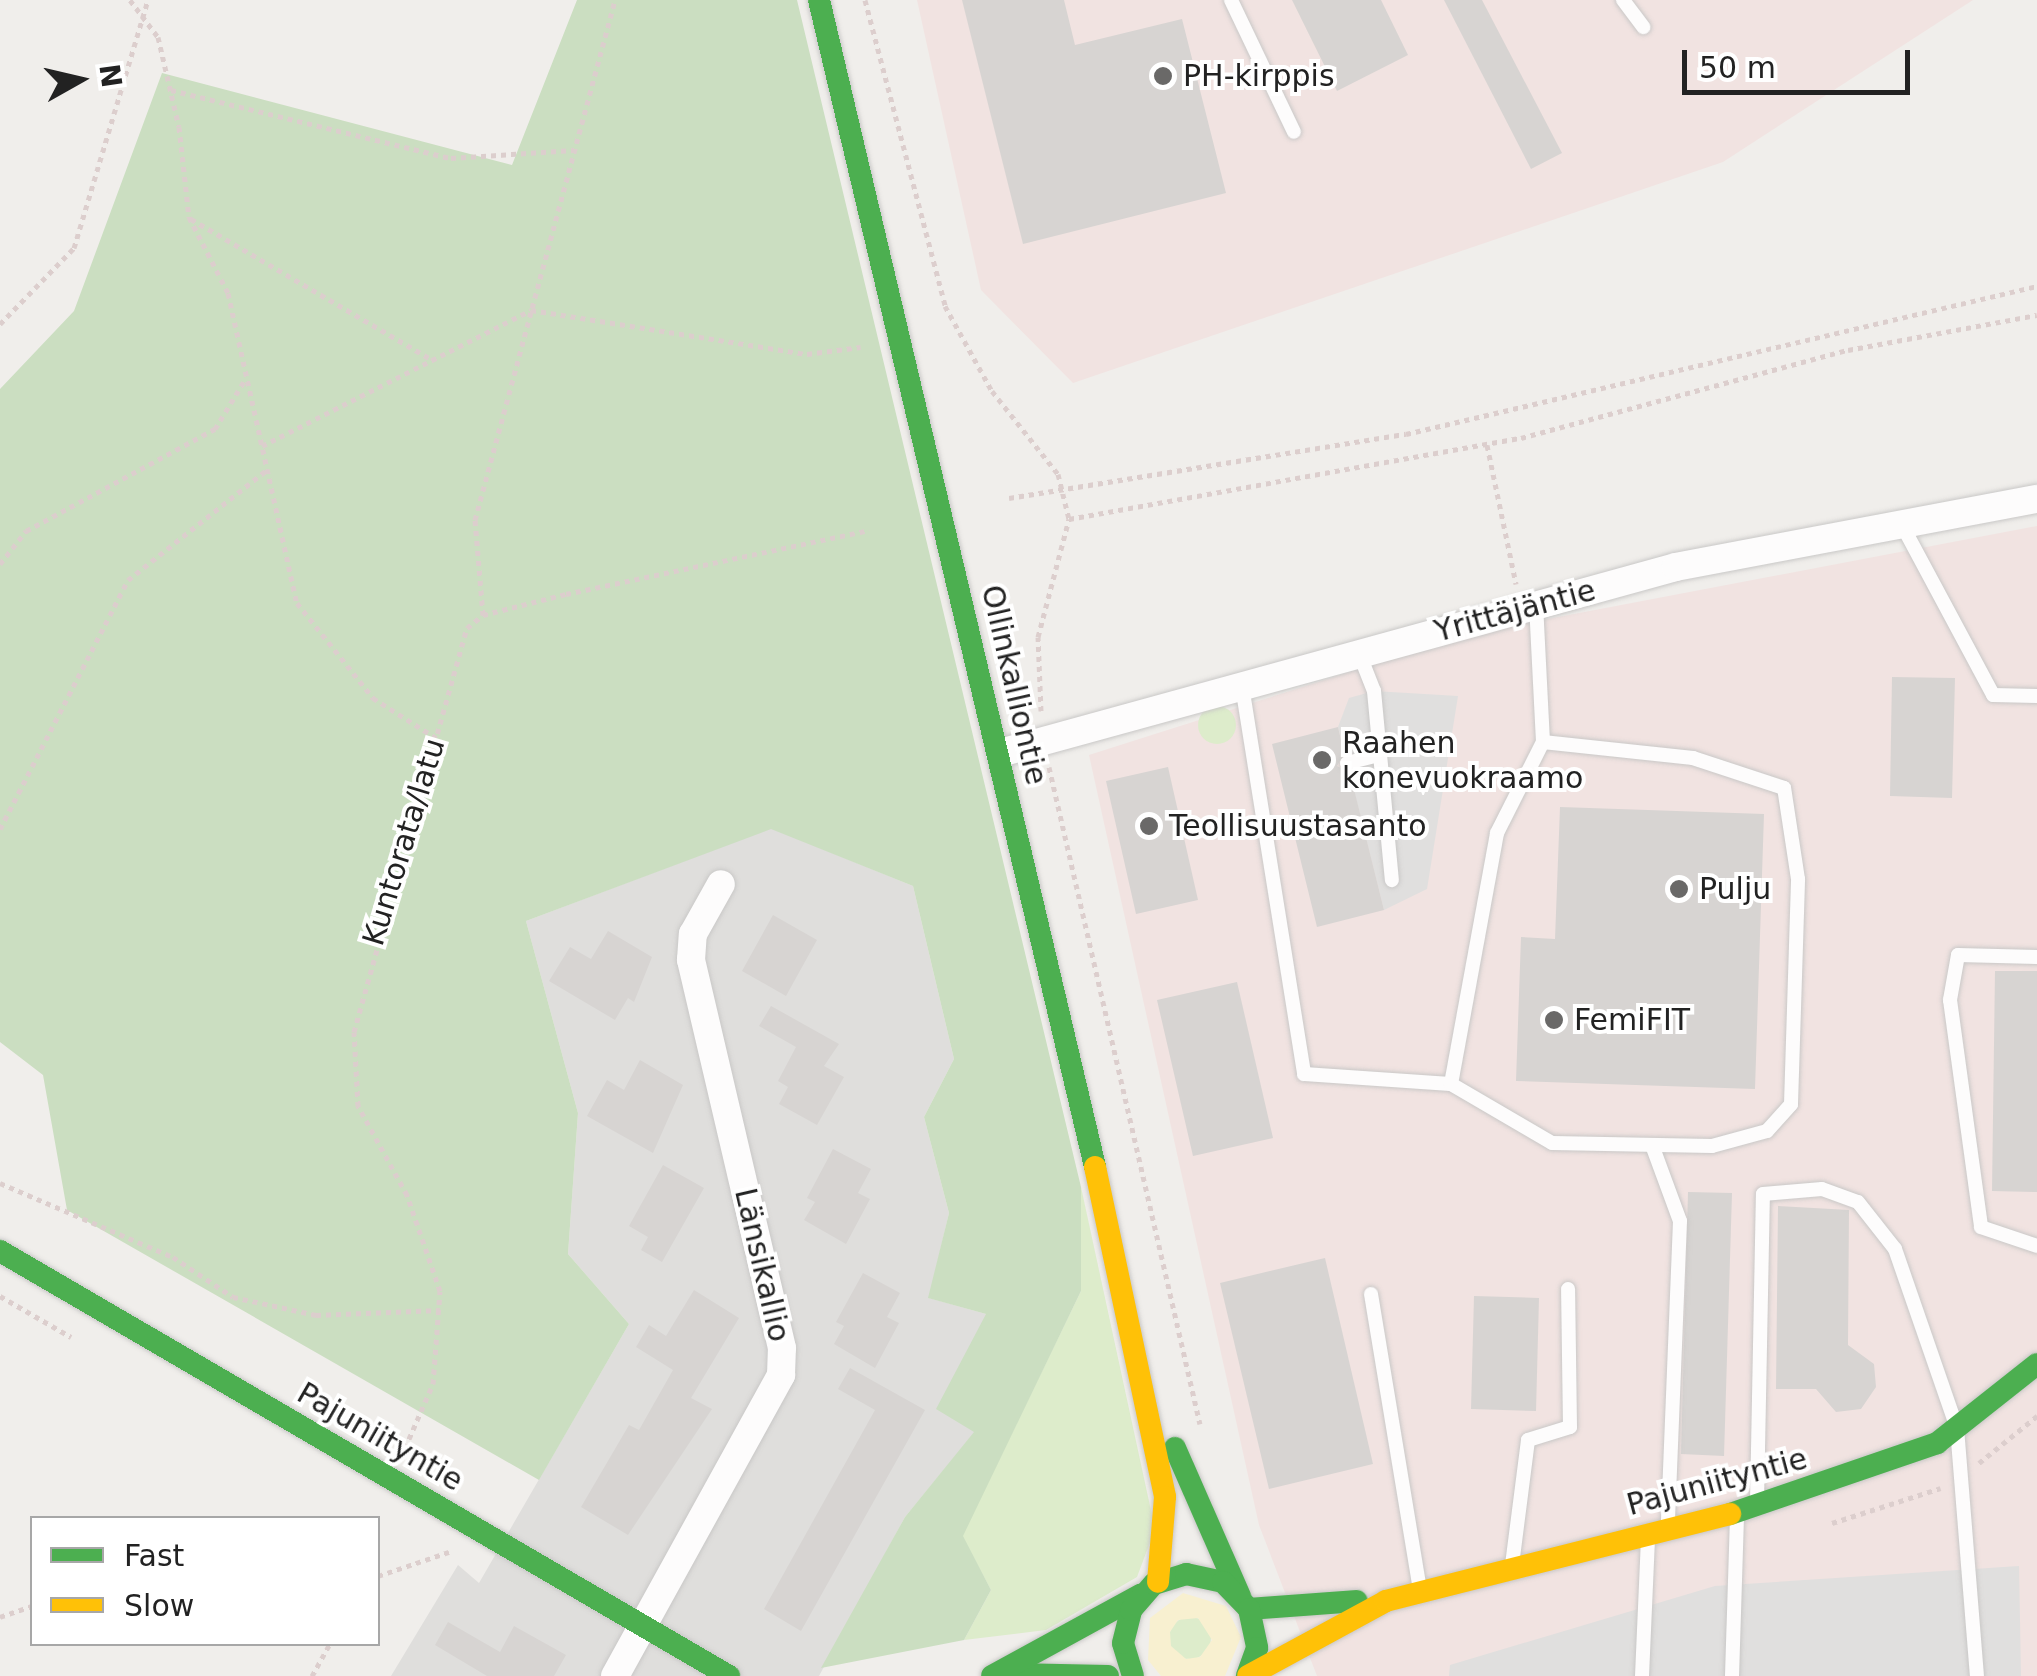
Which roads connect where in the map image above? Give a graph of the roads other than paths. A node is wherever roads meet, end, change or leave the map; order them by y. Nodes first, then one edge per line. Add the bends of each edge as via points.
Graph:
1 (819, 0) edge
2 (1231, 0) edge
3 (1623, 0) edge
4 (1644, 27) dead end
5 (1294, 132) dead end
6 (2037, 500) edge
7 (1902, 525) junction
8 (1528, 607) junction
9 (1359, 653) junction
10 (1242, 685) junction
11 (2037, 696) edge
12 (1543, 742) junction
13 (1000, 753) junction
14 (1380, 755) junction
15 (1347, 764) dead end
16 (1392, 880) dead end
17 (721, 884) dead end
18 (2037, 957) edge
19 (1451, 1084) junction
20 (1652, 1145) junction
21 (2037, 1246) edge
22 (0, 1251) edge
23 (1568, 1289) dead end
24 (1371, 1294) dead end
25 (2037, 1364) edge
26 (1147, 1385) junction
27 (1957, 1428) junction
28 (1747, 1509) junction
29 (1658, 1530) junction
30 (1511, 1568) junction
31 (1149, 1589) junction
32 (1420, 1592) junction
33 (1386, 1600) junction
34 (1244, 1602) junction
35 (647, 1627) junction
36 (615, 1676) edge
37 (729, 1676) edge
38 (992, 1676) edge
39 (1004, 1676) edge
40 (1108, 1676) edge
41 (1133, 1676) edge
42 (1248, 1676) edge
43 (1642, 1676) edge
44 (1732, 1676) edge
45 (1977, 1676) edge

1 - 13 street, Ollinkalliontie
2 - 5 lane
3 - 4 lane
6 - 7 street, Yrittäjäntie
7 - 8 street, Yrittäjäntie via 1676,567
7 - 11 lane via 1994,695
8 - 9 street, Yrittäjäntie
8 - 12 lane
9 - 10 street, Yrittäjäntie
9 - 14 lane via 1374,691
10 - 13 street, Yrittäjäntie
10 - 19 lane via 1304,1074
12 - 19 lane via 1497,834
12 - 20 lane via 1692,758 1784,788 1798,879 1791,1104 1767,1131 1712,1146
13 - 26 street, Ollinkalliontie
14 - 15 lane
14 - 16 lane
17 - 35 street, Länsikallio via 693,934 691,960 783,1361 775,1394
18 - 21 lane via 1958,955 1950,1000 1981,1227
19 - 20 lane via 1552,1143
20 - 29 lane via 1680,1221
22 - 35 street, Pajuniityntie
23 - 30 lane via 1570,1427 1528,1440
24 - 32 lane
25 - 27 street, Pajuniityntie
26 - 31 street, Ollinkalliontie via 1166,1497
26 - 34 street, Ollinkalliontie
27 - 28 street, Pajuniityntie via 1936,1443
27 - 28 lane via 1896,1249 1858,1202 1822,1189 1762,1194
27 - 45 lane
28 - 29 street, Pajuniityntie
28 - 44 lane
29 - 30 street, Pajuniityntie
29 - 43 lane
30 - 32 street, Pajuniityntie
31 - 34 street via 1199,1574
31 - 38 street
31 - 41 street, Ollinkalliontie via 1122,1643
32 - 33 street, Pajuniityntie
33 - 34 street, Pajuniityntie
33 - 42 street, Pajuniityntie
34 - 42 street, Ollinkalliontie via 1257,1648
35 - 36 street, Länsikallio
35 - 37 street, Pajuniityntie
39 - 40 street via 1062,1669

